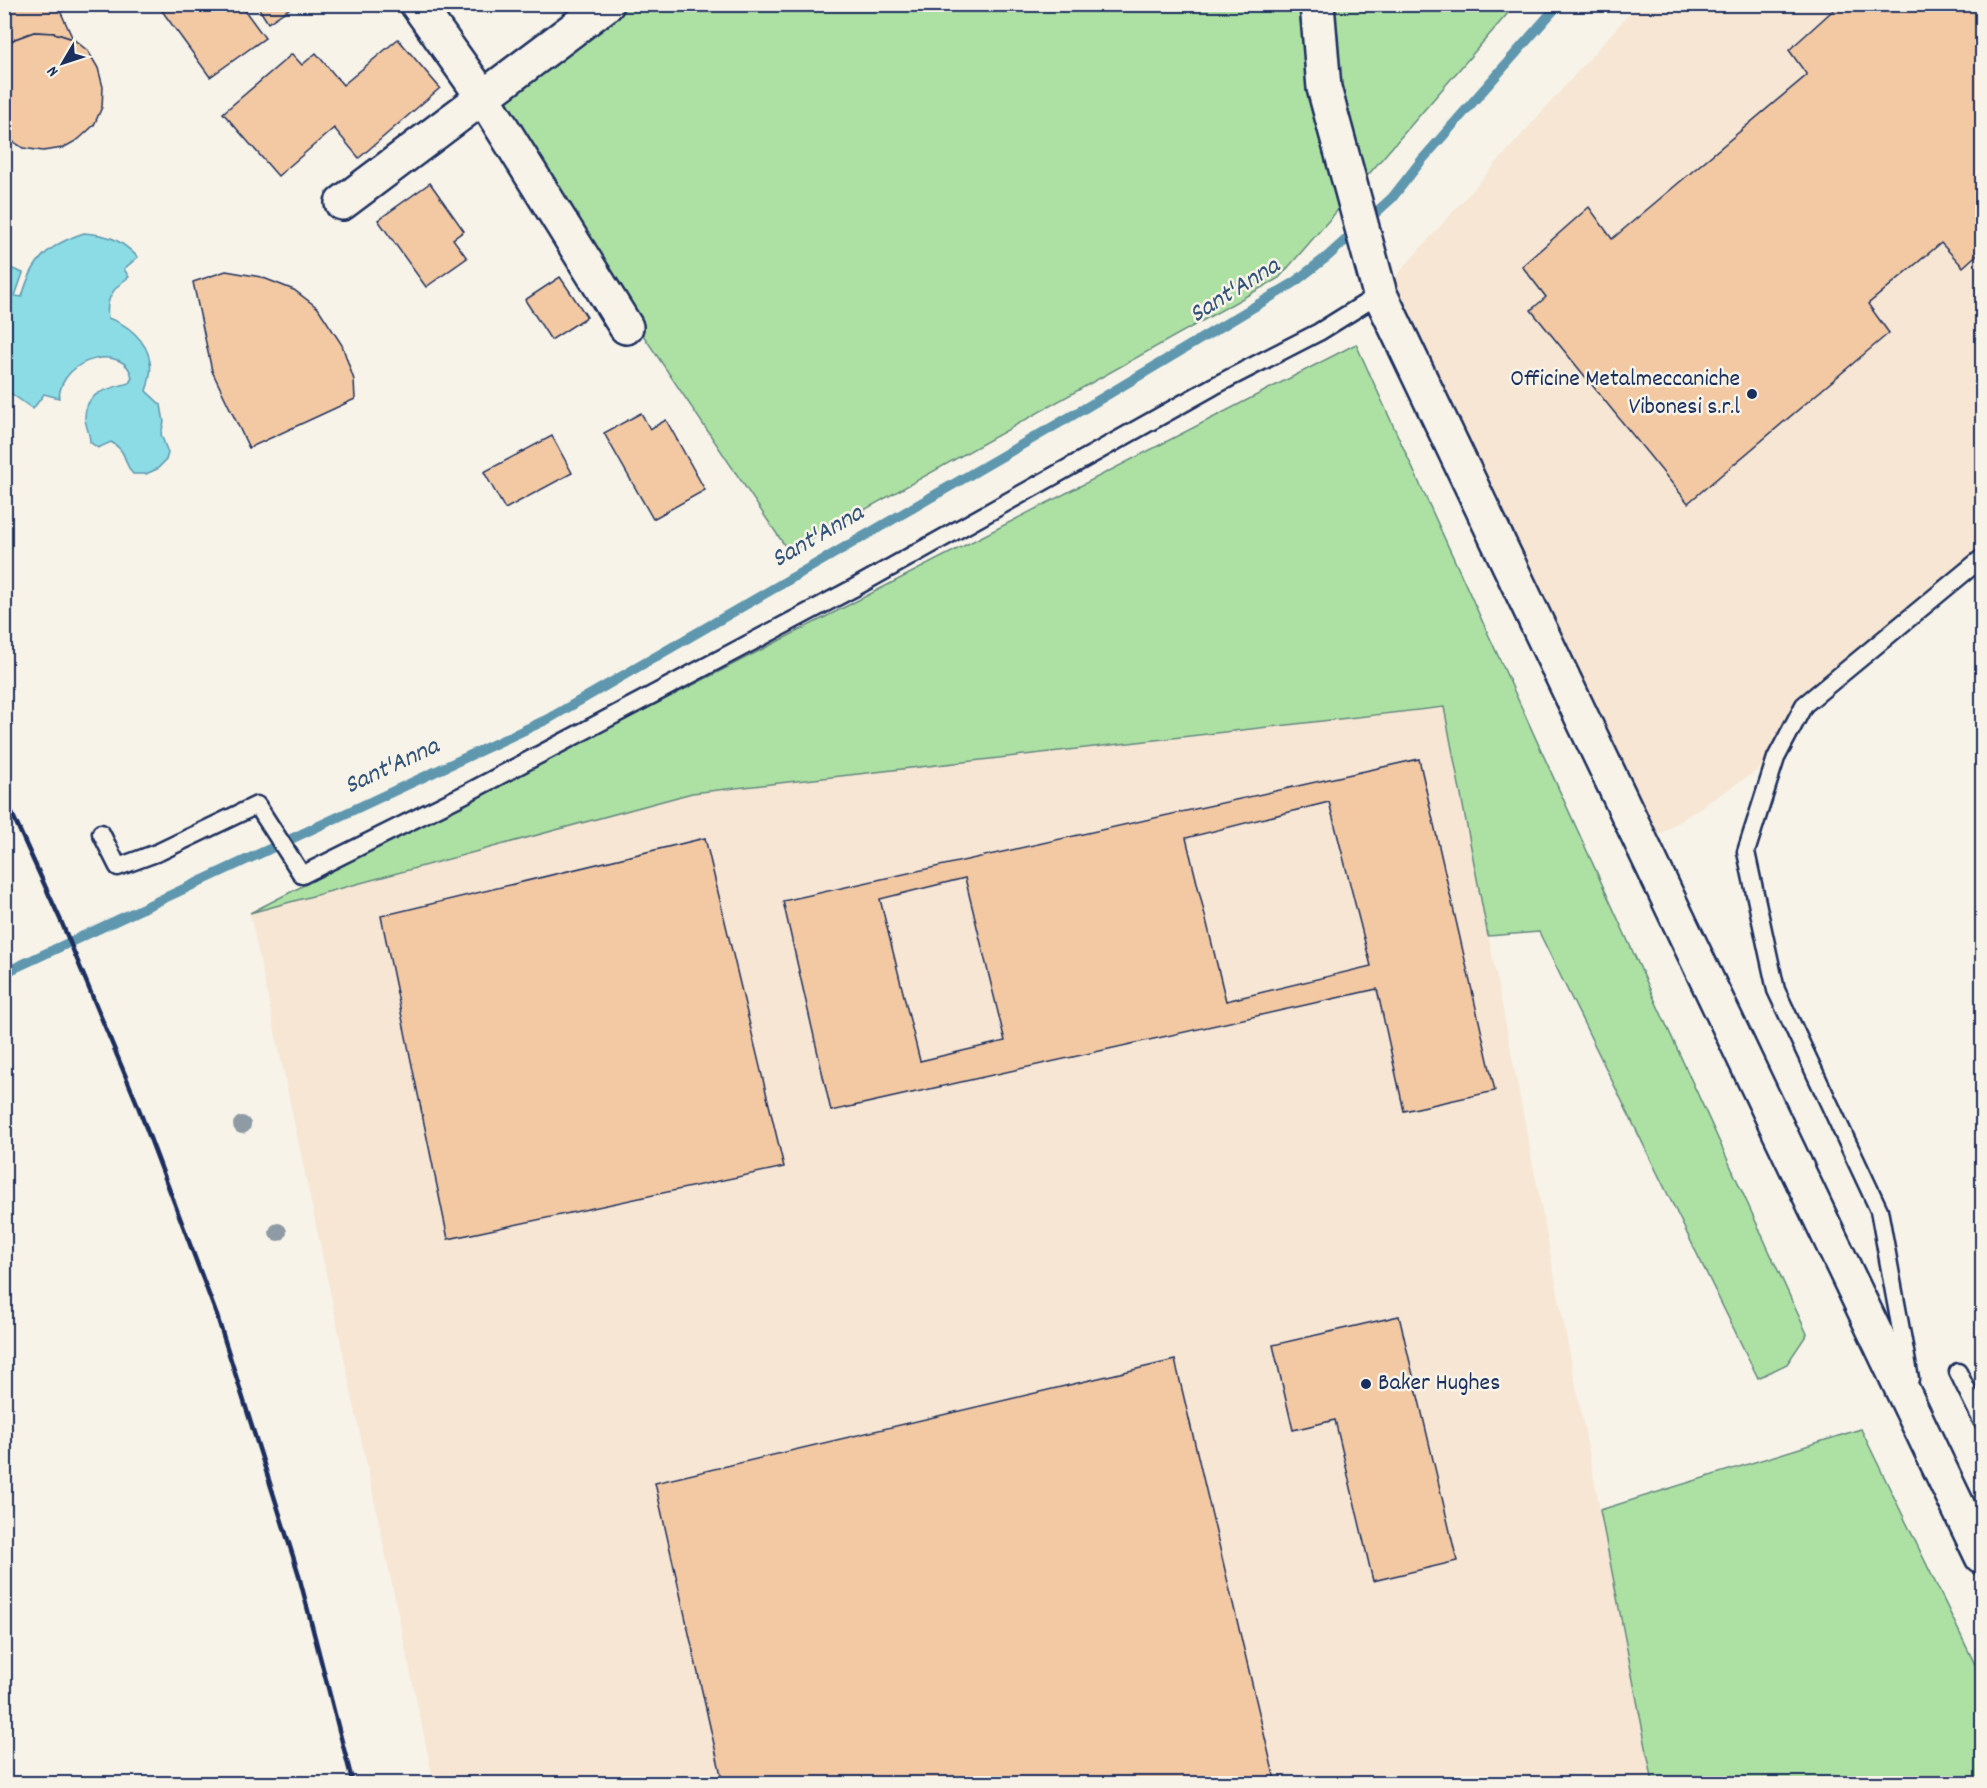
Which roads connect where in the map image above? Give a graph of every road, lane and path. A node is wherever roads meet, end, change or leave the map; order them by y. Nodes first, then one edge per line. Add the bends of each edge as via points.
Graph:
1 (417, 4) edge
2 (607, 4) edge
3 (1317, 4) edge
4 (483, 97) junction
5 (342, 203) dead end
6 (1380, 294) junction
7 (626, 327) dead end
8 (1983, 558) edge
9 (101, 833) dead end
10 (1958, 1372) dead end
11 (1917, 1419) junction
12 (1983, 1421) edge
13 (1983, 1557) edge

1 - 4 main road
2 - 4 main road
3 - 6 main road via 1324,88
4 - 5 main road
4 - 7 main road
6 - 9 lane via 1319,332 1214,386 852,589 465,794 302,875 257,805 159,852 118,867
6 - 11 main road
8 - 11 lane via 1804,705 1776,758 1746,852 1776,990 1879,1210
10 - 12 lane
11 - 13 main road

